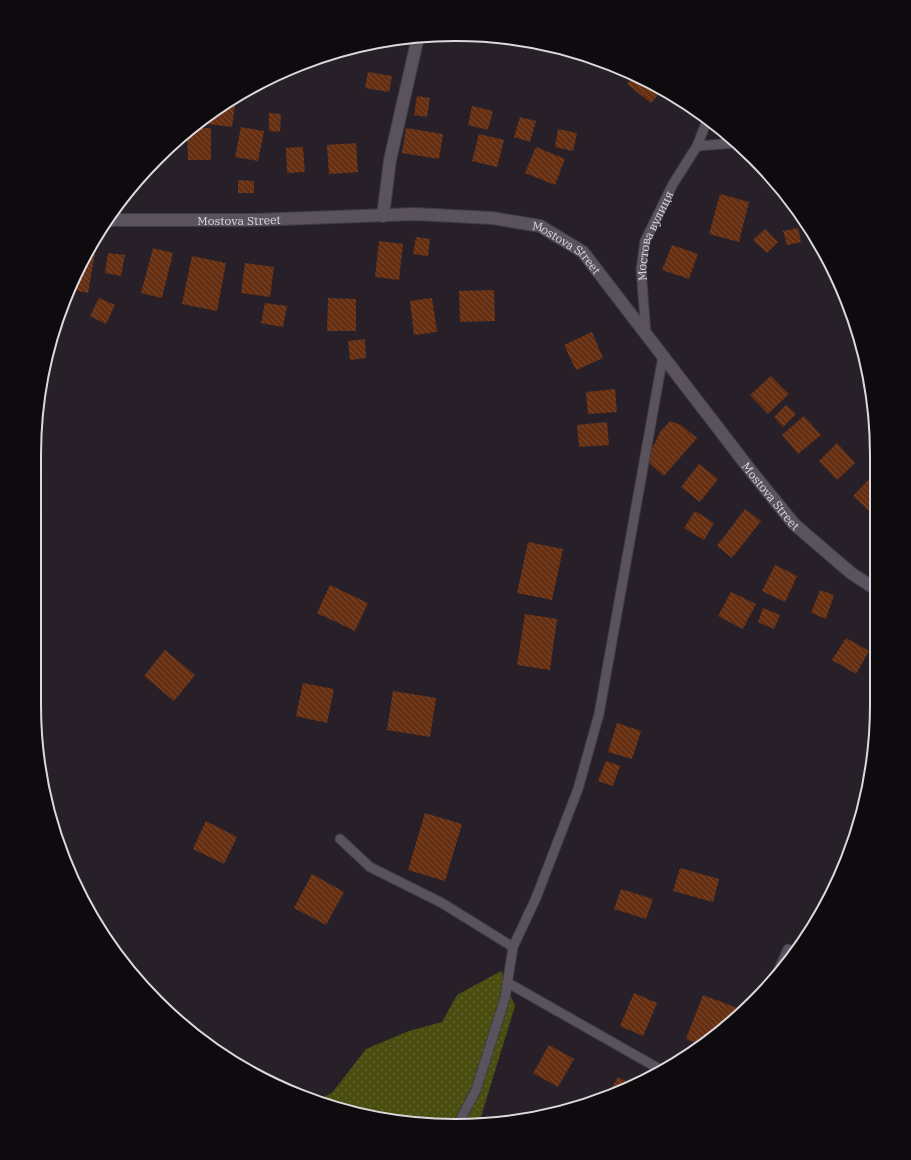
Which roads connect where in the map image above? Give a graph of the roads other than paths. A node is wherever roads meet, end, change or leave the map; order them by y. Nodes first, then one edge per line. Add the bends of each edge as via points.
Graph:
1 (417, 43) edge
2 (705, 125) edge
3 (728, 144) edge
4 (697, 146) junction
5 (383, 216) junction
6 (115, 220) edge
7 (646, 334) junction
8 (663, 356) junction
9 (870, 585) edge
10 (340, 838) dead end
11 (513, 947) junction
12 (788, 949) dead end
13 (785, 956) edge
14 (508, 983) junction
15 (656, 1067) edge
16 (461, 1119) edge

1 - 5 street via 390,160
2 - 4 lane, Мостова вулиця
3 - 4 lane
4 - 7 lane, Мостова вулиця via 645,241 641,270
5 - 6 street, Mostova Street via 251,220
5 - 7 street, Mostova Street via 415,214 492,218 540,226 583,252
7 - 8 street, Mostova Street
8 - 9 street, Mostova Street via 794,524 851,573
8 - 11 lane via 600,714 578,789 536,898
10 - 11 lane via 370,867 442,903
11 - 14 lane
12 - 13 lane
14 - 15 lane
14 - 16 lane via 476,1090

